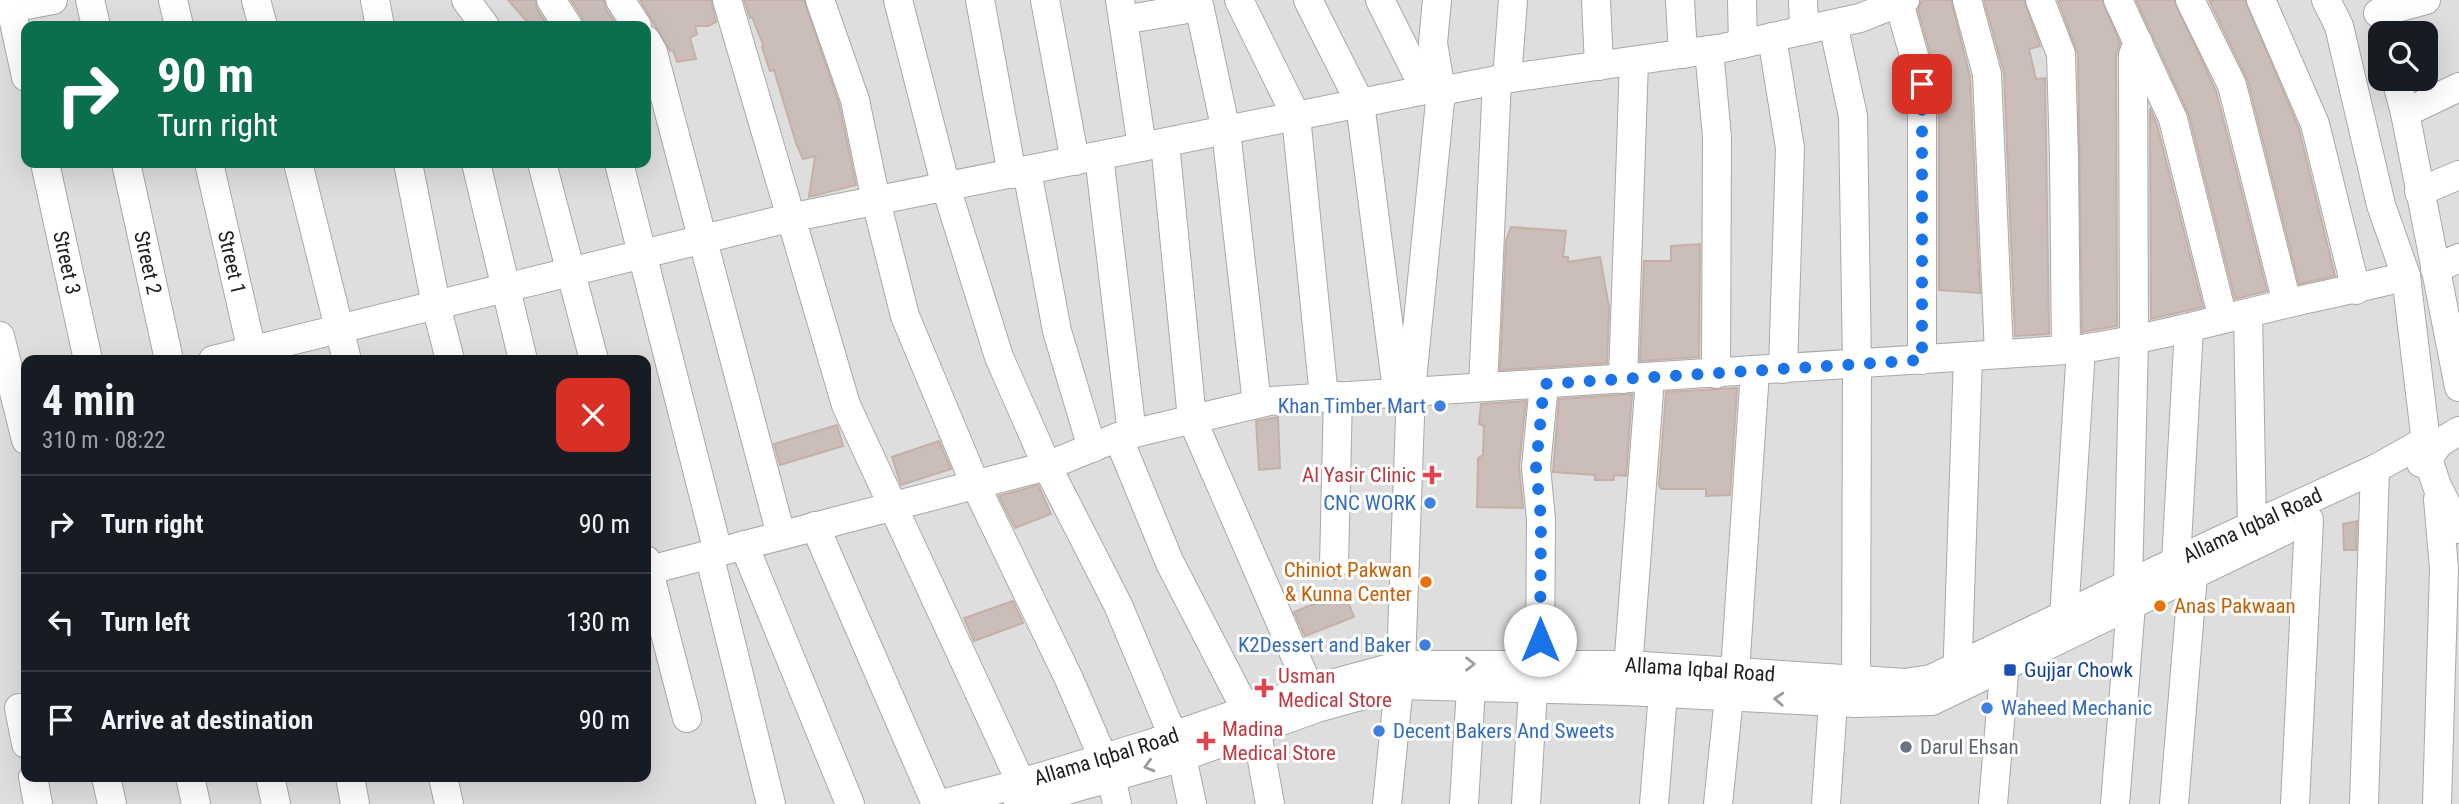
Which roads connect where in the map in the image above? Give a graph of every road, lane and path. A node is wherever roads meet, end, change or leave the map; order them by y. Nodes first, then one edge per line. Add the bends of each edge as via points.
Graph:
1 (53, 0) edge
2 (90, 0) edge
3 (173, 0) edge
4 (256, 0) edge
5 (375, 0) edge
6 (466, 0) edge
7 (551, 0) edge
8 (620, 0) edge
9 (727, 0) edge
10 (820, 0) edge
11 (898, 0) edge
12 (980, 0) edge
13 (1045, 0) edge
14 (1239, 0) edge
15 (1307, 0) edge
16 (1380, 0) edge
17 (1437, 0) edge
18 (1513, 0) edge
19 (1597, 0) edge
20 (1680, 0) edge
21 (1742, 0) edge
22 (1804, 0) edge
23 (1967, 0) edge
24 (2040, 0) edge
25 (2118, 0) edge
26 (2190, 0) edge
27 (2261, 0) edge
28 (2326, 0) edge
29 (2426, 0) edge
30 (1902, 2) edge
31 (1199, 3) edge
32 (6, 8) edge
33 (1122, 10) edge
34 (2378, 15) edge
35 (95, 21) edge
36 (178, 21) edge
37 (262, 21) edge
38 (379, 21) edge
39 (481, 21) edge
40 (565, 21) edge
41 (634, 21) edge
42 (1833, 23) junction
43 (1804, 30) junction
44 (1772, 37) junction
45 (2138, 42) junction
46 (1743, 44) junction
47 (651, 49) edge
48 (1696, 52) junction
49 (21, 60) edge
50 (1634, 61) junction
51 (1599, 66) junction
52 (1502, 80) junction
53 (2459, 87) edge
54 (1433, 91) junction
55 (2399, 91) edge
56 (1360, 103) junction
57 (2405, 113) junction
58 (1296, 116) junction
59 (1226, 131) junction
60 (1153, 145) junction
61 (1087, 159) junction
62 (46, 168) edge
63 (127, 168) edge
64 (210, 168) edge
65 (299, 168) edge
66 (409, 168) edge
67 (477, 168) edge
68 (543, 168) edge
69 (620, 168) edge
70 (1020, 172) junction
71 (2459, 175) edge
72 (946, 187) junction
73 (2419, 192) junction
74 (876, 201) junction
75 (789, 218) junction
76 (703, 240) junction
77 (641, 255) junction
78 (2447, 263) edge
79 (571, 272) junction
80 (2406, 276) junction
81 (505, 288) junction
82 (2356, 290) junction
83 (2287, 303) junction
84 (436, 305) junction
85 (2236, 316) junction
86 (2189, 328) junction
87 (340, 329) junction
88 (0, 337) edge
89 (2134, 341) junction
90 (2455, 344) edge
91 (2073, 349) junction
92 (1999, 354) junction
93 (87, 355) edge
94 (168, 355) edge
95 (253, 355) edge
96 (256, 355) edge
97 (346, 355) edge
98 (449, 355) edge
99 (522, 355) edge
100 (593, 355) edge
101 (1968, 357) junction
102 (1922, 360) junction
103 (1857, 364) junction
104 (1783, 369) junction
105 (1755, 371) junction
106 (1716, 374) junction
107 (1637, 378) junction
108 (1544, 384) junction
109 (1483, 387) junction
110 (2459, 387) edge
111 (1404, 391) junction
112 (1331, 396) junction
113 (1257, 404) junction
114 (15, 409) edge
115 (1192, 419) junction
116 (21, 426) edge
117 (1125, 435) junction
118 (2438, 443) edge
119 (1092, 448) junction
120 (1047, 466) junction
121 (2375, 479) junction
122 (975, 484) junction
123 (2437, 486) junction
124 (891, 506) junction
125 (2309, 520) junction
126 (815, 526) junction
127 (2252, 526) junction
128 (2459, 528) edge
129 (781, 535) junction
130 (724, 550) junction
131 (1334, 565) dead end
132 (651, 566) edge
133 (2184, 568) junction
134 (651, 582) edge
135 (2130, 595) junction
136 (2065, 627) junction
137 (2006, 655) junction
138 (1401, 675) junction
139 (1536, 677) junction
140 (1627, 678) junction
141 (1957, 678) junction
142 (1732, 684) junction
143 (1471, 688) junction
144 (1310, 690) junction
145 (1663, 693) junction
146 (1848, 694) junction
147 (9, 709) edge
148 (687, 718) dead end
149 (1252, 721) junction
150 (21, 734) edge
151 (1178, 746) junction
152 (1110, 780) edge
153 (34, 782) edge
154 (107, 782) edge
155 (191, 782) edge
156 (271, 782) edge
157 (351, 782) edge
158 (444, 782) edge
159 (1025, 798) edge
160 (38, 804) edge
161 (112, 804) edge
162 (196, 804) edge
163 (276, 804) edge
164 (355, 804) edge
165 (449, 804) edge
166 (771, 804) edge
167 (850, 804) edge
168 (938, 804) edge
169 (1192, 804) edge
170 (1270, 804) edge
171 (1387, 804) edge
172 (1464, 804) edge
173 (1526, 804) edge
174 (1654, 804) edge
175 (1718, 804) edge
176 (1826, 804) edge
177 (1993, 804) edge
178 (2115, 804) edge
179 (2174, 804) edge
180 (2295, 804) edge
181 (2364, 804) edge
182 (2437, 804) edge

1 - 32 street
2 - 35 street
3 - 36 street
4 - 37 street
5 - 38 street
6 - 39 street
7 - 40 street
8 - 41 street
9 - 75 street
10 - 74 street via 855,100
11 - 72 street
12 - 70 street
13 - 61 street
14 - 58 street
15 - 56 street
16 - 54 street
17 - 54 street
18 - 52 street
19 - 51 street
20 - 48 street
21 - 46 street
22 - 43 street
23 - 92 street via 1987,74
24 - 91 street via 2061,54
25 - 45 street
26 - 83 street via 2232,85
27 - 82 street via 2315,124
28 - 80 street via 2339,26 2381,205
29 - 34 street
30 - 42 street
30 - 102 street via 1922,84
31 - 33 street
31 - 59 street
32 - 49 street
33 - 60 street
42 - 43 street
42 - 103 street via 1853,116
43 - 44 street
44 - 46 street
44 - 104 street via 1790,148
45 - 85 street via 2173,118
45 - 89 street via 2133,55
46 - 48 street
47 - 76 street
48 - 50 street
48 - 106 street via 1717,136
50 - 51 street
50 - 107 street
51 - 52 street
52 - 54 street
52 - 109 street
53 - 57 street
54 - 56 street
54 - 111 street
55 - 57 street
56 - 58 street
56 - 111 street
57 - 73 street
58 - 59 street
58 - 112 street
59 - 60 street
59 - 113 street
60 - 61 street
60 - 115 street
61 - 70 street
61 - 117 street
62 - 93 street, Street 3
63 - 94 street, Street 2
64 - 95 street, Street 1
65 - 87 street
66 - 84 street
67 - 81 street
68 - 79 street
69 - 77 street
70 - 72 street
70 - 119 street via 1057,331
71 - 73 street
72 - 74 street
72 - 120 street via 999,357
73 - 78 street
74 - 75 street
74 - 122 street via 905,316
75 - 76 street
75 - 124 street via 846,405
76 - 77 street
76 - 129 street
77 - 79 street
77 - 130 street
78 - 90 street
79 - 81 street
79 - 100 street
80 - 82 street
80 - 118 street
81 - 84 street
81 - 99 street
82 - 83 street
83 - 85 street
84 - 87 street
84 - 98 street
85 - 86 street
85 - 127 street
86 - 89 street
86 - 133 street
87 - 96 street
87 - 97 street
88 - 114 street
89 - 91 street
89 - 135 street
90 - 110 street
91 - 92 street
91 - 136 street
92 - 101 street
101 - 102 street
101 - 141 street
102 - 103 street
103 - 104 street
103 - 146 street
104 - 105 street
105 - 106 street
105 - 142 street
106 - 107 street
107 - 108 street
107 - 140 street
108 - 109 street
108 - 139 street via 1536,467 1541,519
109 - 111 street
111 - 112 street
111 - 138 street
112 - 113 street
112 - 131 street
113 - 115 street
114 - 116 street
115 - 117 street
115 - 144 street
117 - 119 street
117 - 149 street via 1170,563
118 - 121 street, Allama Iqbal Road
118 - 123 street
119 - 120 street
120 - 122 street
120 - 151 street via 1118,605
121 - 125 street, Allama Iqbal Road
121 - 127 street, Allama Iqbal Road
121 - 181 street
122 - 124 street
122 - 152 street via 1069,679
123 - 128 street
123 - 182 street via 2444,568
124 - 126 street
124 - 159 street
125 - 133 street, Allama Iqbal Road
125 - 180 street
126 - 129 street
126 - 168 street
127 - 133 street, Allama Iqbal Road
129 - 130 street
130 - 132 street
130 - 166 street
130 - 167 street
133 - 135 street, Allama Iqbal Road
133 - 179 street
134 - 148 street
135 - 136 street, Allama Iqbal Road
135 - 178 street
136 - 137 street, Allama Iqbal Road
137 - 141 street, Allama Iqbal Road
137 - 177 street
138 -> 139 street, Allama Iqbal Road
138 - 143 street, Allama Iqbal Road
138 - 144 street, Allama Iqbal Road
138 - 149 street, Allama Iqbal Road via 1317,708
138 - 171 street
139 - 140 street, Allama Iqbal Road
139 - 143 street, Allama Iqbal Road
139 - 173 street
140 - 142 street, Allama Iqbal Road
140 - 145 street, Allama Iqbal Road
141 - 146 street, Allama Iqbal Road via 1932,701
142 - 145 street, Allama Iqbal Road
142 - 146 street, Allama Iqbal Road
142 - 175 street
143 - 172 street
144 - 149 street, Allama Iqbal Road
145 - 174 street
146 - 176 street
147 - 150 street
149 - 151 street, Allama Iqbal Road
149 - 170 street
151 - 152 street, Allama Iqbal Road
151 - 169 street
152 - 159 street, Allama Iqbal Road
153 - 160 street
154 - 161 street
155 - 162 street
156 - 163 street
157 - 164 street
158 - 165 street
159 - 168 street, Allama Iqbal Road

